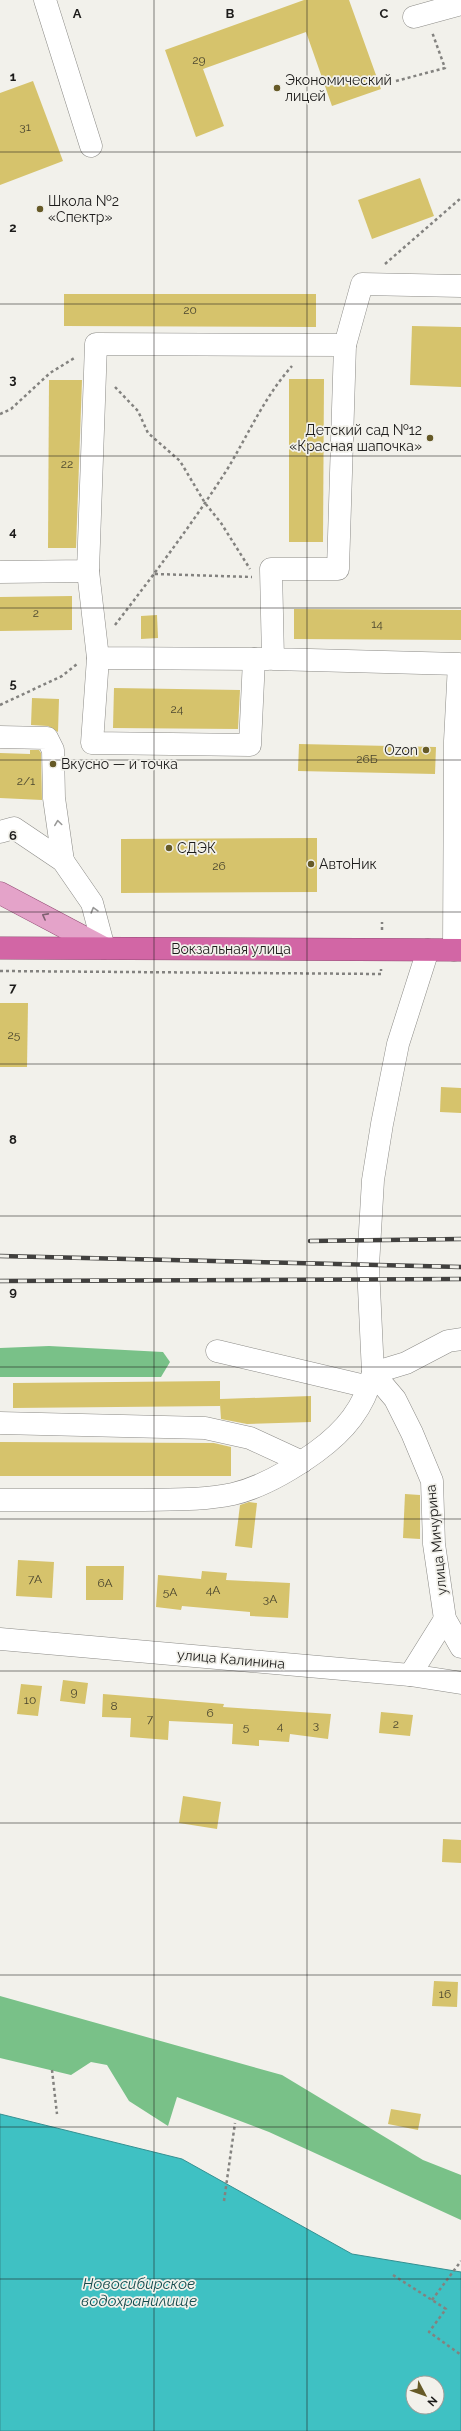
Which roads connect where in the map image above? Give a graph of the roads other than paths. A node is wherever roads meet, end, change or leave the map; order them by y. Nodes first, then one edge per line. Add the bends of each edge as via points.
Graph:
1 (45, 0) edge
2 (461, 4) edge
3 (419, 15) road end
4 (92, 146) dead end
5 (461, 286) edge
6 (345, 345) junction
7 (88, 571) junction
8 (0, 572) edge
9 (97, 653) junction
10 (263, 659) junction
11 (460, 664) edge
12 (0, 737) edge
13 (0, 832) edge
14 (63, 861) junction
15 (0, 893) edge
16 (0, 948) edge
17 (104, 948) junction
18 (428, 950) junction
19 (458, 950) edge
20 (461, 1339) edge
21 (217, 1351) dead end
22 (371, 1380) junction
23 (0, 1423) edge
24 (302, 1462) junction
25 (0, 1500) edge
26 (445, 1619) junction
27 (0, 1639) edge
28 (461, 1647) edge
29 (410, 1675) junction
30 (461, 1683) edge

1 - 4 street
2 - 3 street
5 - 6 street via 362,284
6 - 7 street via 96,344
6 - 10 street via 338,569 271,568
7 - 8 street
7 - 9 street
9 - 10 street
9 - 10 street via 92,743 250,745
10 - 11 street
11 - 19 street via 455,741
14 -> 12 street via 54,798 54,750 47,738
13 - 14 street via 14,828
17 -> 14 street via 92,903
17 -> 15 main road
16 - 17 highway, Вокзальная улица
17 - 18 highway, Вокзальная улица
18 - 19 highway, Вокзальная улица
18 - 22 street via 398,1044 373,1180 368,1266
20 - 22 street via 448,1341
21 - 22 street
22 - 24 street via 358,1412 338,1436
22 - 26 street, улица Мичурина via 395,1399 432,1481 434,1544
23 - 24 street via 206,1428 250,1438
24 - 25 street via 271,1481 234,1494 201,1499
26 - 28 street, улица Мичурина
26 - 29 street
27 - 29 street, улица Калинина
29 - 30 street, улица Калинина

